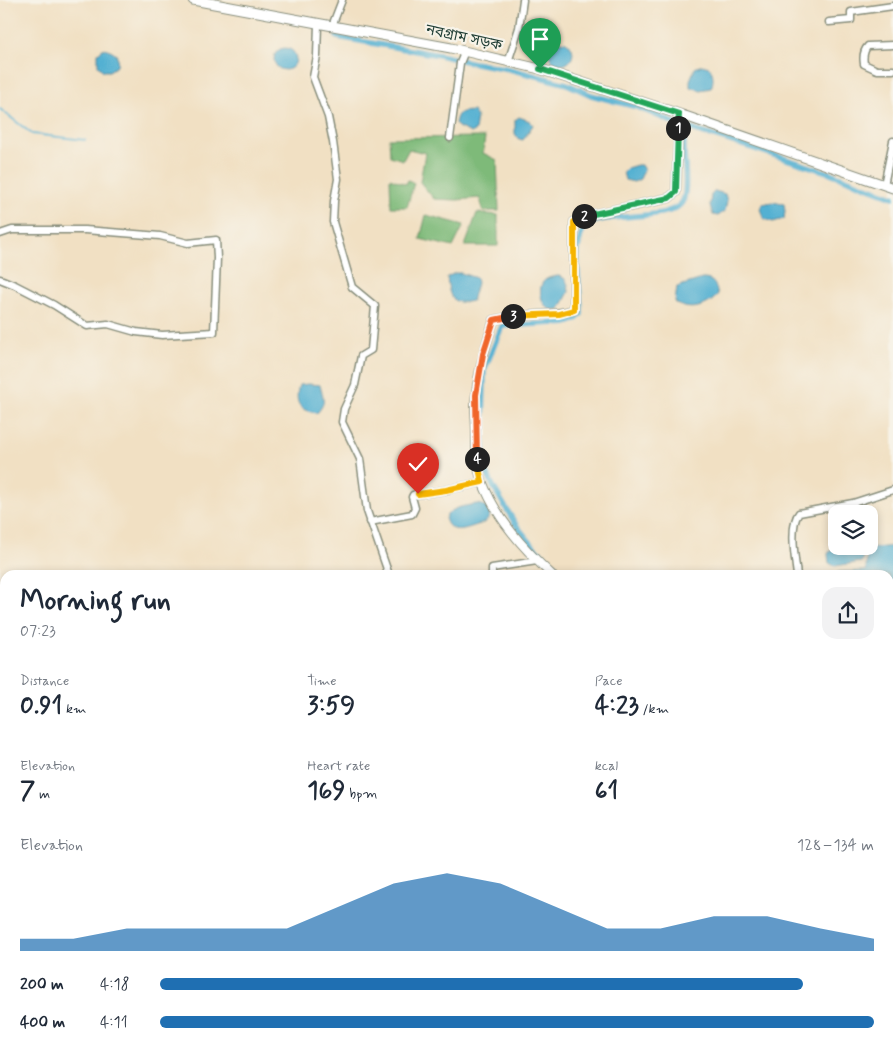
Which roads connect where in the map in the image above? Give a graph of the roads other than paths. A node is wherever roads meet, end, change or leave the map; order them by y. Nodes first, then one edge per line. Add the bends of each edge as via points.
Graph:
1 (193, 0) edge
2 (342, 0) edge
3 (523, 0) edge
4 (893, 6) edge
5 (829, 22) dead end
6 (318, 24) junction
7 (332, 26) junction
8 (893, 45) edge
9 (464, 54) junction
10 (508, 62) junction
11 (893, 70) edge
12 (679, 116) junction
13 (450, 138) dead end
14 (893, 141) edge
15 (884, 185) junction
16 (893, 188) edge
17 (0, 234) edge
18 (0, 279) edge
19 (482, 482) junction
20 (893, 490) edge
21 (370, 522) junction
22 (537, 561) junction
23 (387, 570) edge
24 (492, 570) edge
25 (547, 570) edge
26 (797, 570) edge

1 - 6 main road, নবগ্রাম সড়ক
2 - 7 street
3 - 10 street via 519,28
4 - 5 street via 851,12 851,20
6 - 7 main road, নবগ্রাম সড়ক
6 - 21 street via 313,77 328,117 333,142 338,179 333,222 352,287 375,306 371,350 362,356 342,422 360,459
7 - 9 main road, নবগ্রাম সড়ক
8 - 11 street via 868,46 864,64 877,70
9 - 10 main road, নবগ্রাম সড়ক
9 - 13 street
10 - 12 main road, নবগ্রাম সড়ক via 540,69
12 - 15 main road, নবগ্রাম সড়ক
12 - 19 street via 676,192 669,198 581,217 574,222 574,310 494,320 483,354 476,395 476,457
14 - 15 street
15 - 16 main road, নবগ্রাম সড়ক
17 - 18 street via 12,230 85,230 160,236 188,243 216,240 214,332 162,335 108,324 87,326 54,305
19 - 21 street via 413,495 415,508 412,514
19 - 22 street via 511,532
20 - 26 street via 853,503 799,513 794,542
21 - 23 street
22 - 24 street
22 - 25 street

